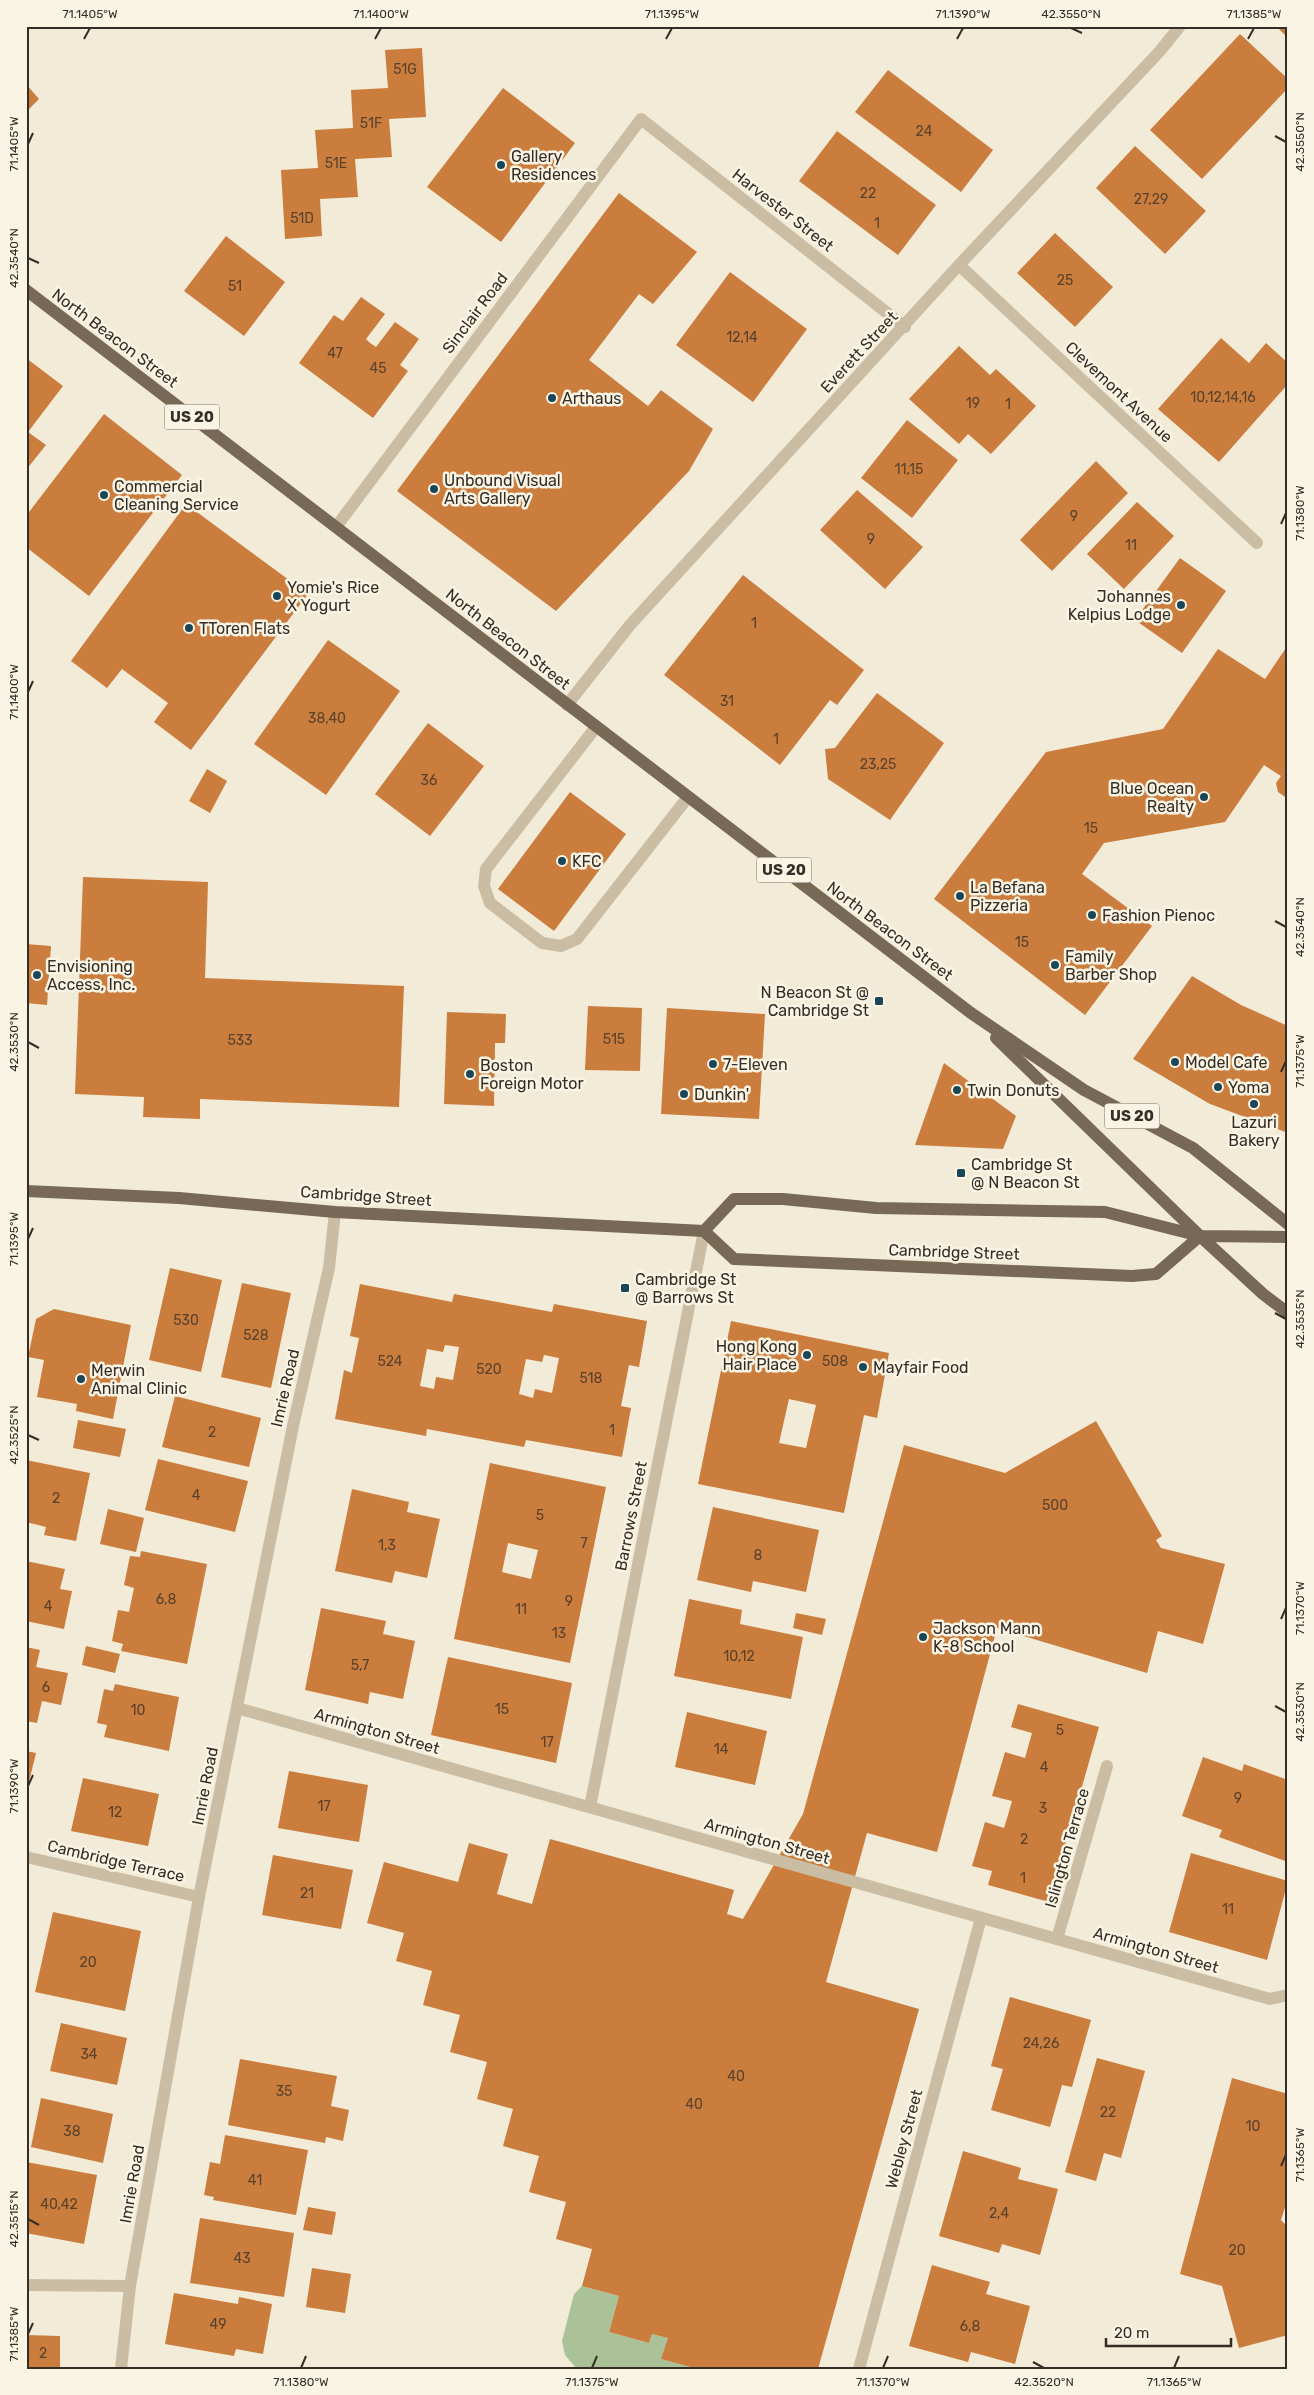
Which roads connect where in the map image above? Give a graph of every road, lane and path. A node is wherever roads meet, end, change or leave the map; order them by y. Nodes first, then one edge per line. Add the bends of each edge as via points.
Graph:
1 (1180, 26) edge
2 (640, 119) joint
3 (959, 266) junction
4 (26, 290) edge
5 (905, 327) junction
6 (336, 527) junction
7 (1258, 543) dead end
8 (567, 705) junction
9 (596, 727) junction
10 (688, 797) junction
11 (971, 1013) junction
12 (26, 1191) edge
13 (335, 1212) junction
14 (1288, 1224) edge
15 (704, 1231) junction
16 (1200, 1236) junction
17 (1288, 1237) edge
18 (1288, 1313) edge
19 (237, 1708) junction
20 (1107, 1766) dead end
21 (590, 1807) junction
22 (26, 1857) edge
23 (199, 1897) junction
24 (981, 1918) junction
25 (1057, 1939) junction
26 (1288, 1995) edge
27 (26, 2285) edge
28 (130, 2286) junction
29 (121, 2369) edge
30 (859, 2369) edge

1 - 3 street, Everett Street
2 - 5 street, Harvester Street
2 - 6 street, Sinclair Road
3 - 5 street, Everett Street
3 - 7 street, Clevemont Avenue
4 - 6 main road, North Beacon Street / US 20
5 - 8 street, Everett Street via 630,625
6 - 8 main road, North Beacon Street / US 20
8 - 9 main road, North Beacon Street / US 20
9 - 10 main road, North Beacon Street / US 20
9 - 10 street via 486,869 484,886 490,903 535,938 542,943 561,946 577,939
10 - 11 main road, North Beacon Street / US 20
11 - 14 main road, North Beacon Street / US 20 via 1084,1090 1193,1148
11 - 16 main road, North Beacon Street / US 20
12 - 13 main road, Cambridge Street via 179,1198
13 - 15 main road, Cambridge Street
13 - 19 street, Imrie Road via 329,1268 293,1426
15 - 16 main road via 734,1199 774,1199 876,1208 1105,1212
15 - 16 main road, Cambridge Street via 734,1259 1140,1275 1156,1274
15 - 21 street, Barrows Street
16 - 17 main road
16 - 18 main road, US 20
19 - 21 street, Armington Street
19 - 23 street, Imrie Road
20 - 25 street, Islington Terrace
21 - 24 street, Armington Street
22 - 23 street, Cambridge Terrace
23 - 28 street, Imrie Road
24 - 25 street, Armington Street
24 - 30 street, Webley Street
25 - 26 street, Armington Street via 1270,1999
27 - 28 street
28 - 29 street, Imrie Road

